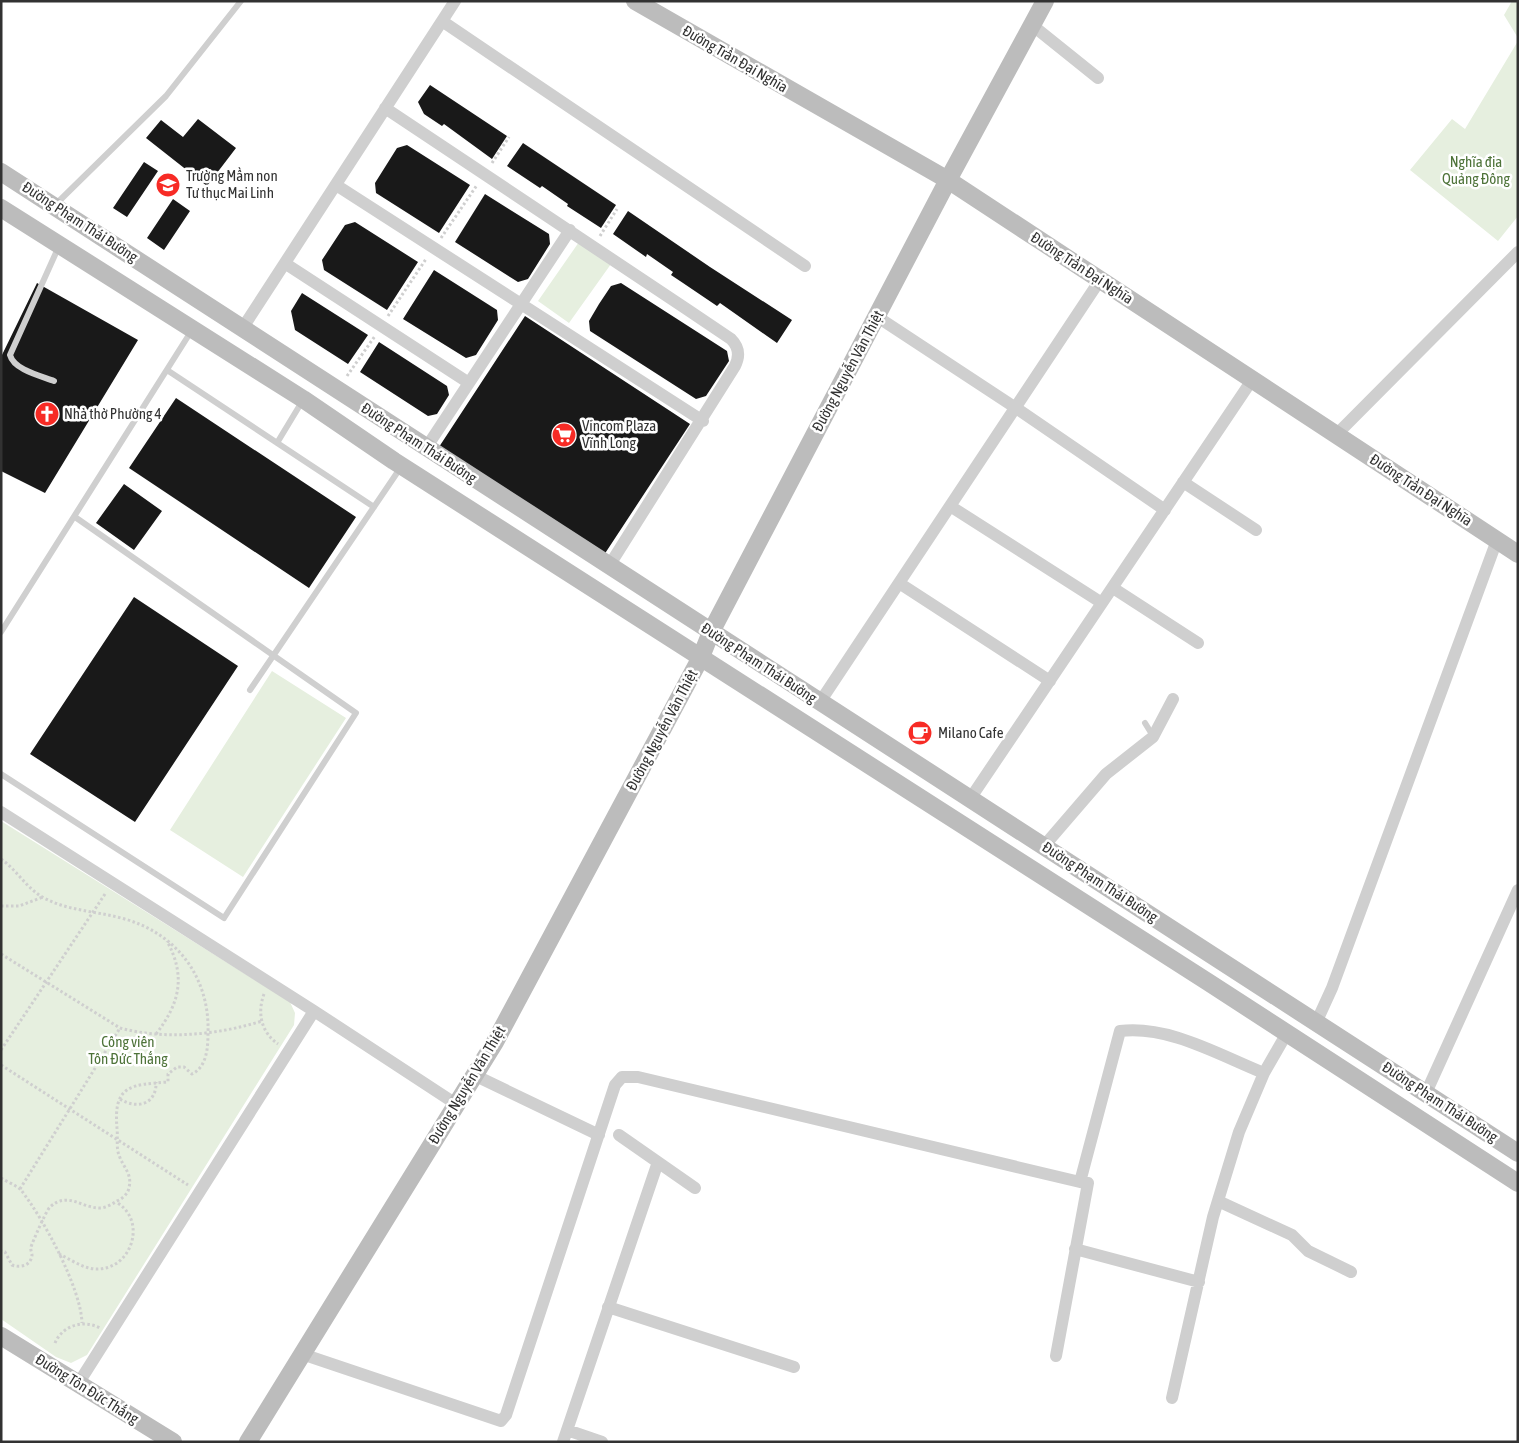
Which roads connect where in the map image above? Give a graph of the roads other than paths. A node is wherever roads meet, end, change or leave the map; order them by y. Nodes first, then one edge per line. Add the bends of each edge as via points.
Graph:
1 (241, 1) edge
2 (455, 1) edge
3 (634, 1) edge
4 (1045, 1) edge
5 (442, 21) junction
6 (1032, 25) junction
7 (1098, 78) dead end
8 (385, 108) junction
9 (1, 172) edge
10 (948, 180) junction
11 (336, 184) junction
12 (55, 205) junction
13 (1, 208) edge
14 (570, 230) junction
15 (60, 245) junction
16 (1518, 252) edge
17 (286, 264) junction
18 (805, 266) dead end
19 (1100, 280) junction
20 (521, 304) junction
21 (876, 316) junction
22 (193, 328) junction
23 (242, 329) junction
24 (167, 370) junction
25 (316, 377) junction
26 (1252, 380) junction
27 (54, 381) dead end
28 (469, 383) junction
29 (303, 399) junction
30 (1016, 408) junction
31 (702, 421) junction
32 (1336, 435) junction
33 (277, 443) junction
34 (426, 448) junction
35 (402, 466) junction
36 (1183, 482) junction
37 (950, 506) junction
38 (374, 507) junction
39 (1165, 510) junction
40 (75, 517) junction
41 (1256, 530) dead end
42 (1497, 540) junction
43 (1518, 554) edge
44 (609, 566) junction
45 (899, 582) junction
46 (1113, 588) junction
47 (1102, 603) junction
48 (1, 632) edge
49 (711, 632) junction
50 (1198, 643) dead end
51 (273, 655) junction
52 (701, 657) junction
53 (1050, 681) junction
54 (250, 690) dead end
55 (1173, 699) dead end
56 (820, 702) junction
57 (1145, 723) dead end
58 (1154, 737) junction
59 (1, 774) edge
60 (970, 799) junction
61 (1, 812) edge
62 (955, 820) junction
63 (1044, 846) junction
64 (1518, 890) edge
65 (314, 1011) junction
66 (1316, 1023) junction
67 (1287, 1033) junction
68 (1264, 1073) junction
69 (474, 1075) junction
70 (1426, 1093) junction
71 (456, 1104) junction
72 (600, 1135) junction
73 (619, 1135) dead end
74 (1516, 1152) edge
75 (658, 1162) junction
76 (1498, 1170) junction
77 (1080, 1182) junction
78 (1518, 1183) edge
79 (695, 1188) dead end
80 (1218, 1201) junction
81 (1075, 1249) junction
82 (1351, 1272) dead end
83 (1198, 1282) junction
84 (608, 1307) junction
85 (1, 1336) edge
86 (302, 1354) junction
87 (1056, 1356) dead end
88 (794, 1367) dead end
89 (78, 1384) junction
90 (1172, 1398) dead end
91 (565, 1436) edge
92 (173, 1442) edge
93 (248, 1442) edge
94 (602, 1442) edge

1 - 12 lane via 166,96
2 - 5 street
3 - 10 main road, Đường Trần Đại Nghĩa
4 - 6 main road, Đường Nguyễn Văn Thiệt
5 - 8 street
5 - 18 street
6 - 7 street
6 - 10 main road, Đường Nguyễn Văn Thiệt
8 - 11 street
8 - 14 street
9 - 12 main road, Đường Phạm Thái Bường
10 - 19 main road, Đường Trần Đại Nghĩa
10 - 21 main road, Đường Nguyễn Văn Thiệt
11 - 17 street
11 - 20 street
12 - 23 main road, Đường Phạm Thái Bường
13 - 15 main road, Đường Phạm Thái Bường
14 - 20 street
14 - 31 street via 736,345 737,362
15 - 22 main road, Đường Phạm Thái Bường
15 - 27 lane via 10,355 11,362 17,366
16 - 32 street
17 - 23 street
17 - 28 street
19 - 26 main road, Đường Trần Đại Nghĩa
19 - 30 street
20 - 28 street
20 - 31 street
21 - 30 street
21 - 49 main road, Đường Nguyễn Văn Thiệt
22 - 24 lane
22 - 29 main road, Đường Phạm Thái Bường
23 - 25 main road, Đường Phạm Thái Bường
24 - 33 lane
24 - 40 lane
25 - 29 main road
25 - 34 main road, Đường Phạm Thái Bường
26 - 32 main road, Đường Trần Đại Nghĩa
26 - 36 street
28 - 34 street
29 - 33 lane
29 - 35 main road, Đường Phạm Thái Bường
30 - 37 street
30 - 39 street
31 - 44 street
32 - 42 main road, Đường Trần Đại Nghĩa
33 - 38 lane
34 - 44 main road, Đường Phạm Thái Bường
35 - 38 lane
35 - 52 main road, Đường Phạm Thái Bường
36 - 39 street
36 - 41 street
37 - 45 street
37 - 47 street
38 - 51 lane
39 - 46 street
40 - 48 lane
40 - 51 lane
42 - 43 main road, Đường Trần Đại Nghĩa
42 - 66 street
44 - 49 main road, Đường Phạm Thái Bường
45 - 53 street
45 - 56 street
46 - 47 street
46 - 50 street
47 - 53 street
49 - 52 main road, Đường Nguyễn Văn Thiệt
49 - 56 main road, Đường Phạm Thái Bường
51 - 54 lane
51 - 59 lane via 356,713 224,918
52 - 62 main road, Đường Phạm Thái Bường
52 - 69 main road, Đường Nguyễn Văn Thiệt via 495,1042
53 - 60 street
55 - 58 street
56 - 60 main road, Đường Phạm Thái Bường
57 - 58 lane
58 - 63 street via 1106,774
60 - 62 main road
60 - 63 main road, Đường Phạm Thái Bường
61 - 65 street
62 - 67 main road, Đường Phạm Thái Bường
63 - 66 main road, Đường Phạm Thái Bường
64 - 70 street
65 - 71 street
65 - 89 street
66 - 70 main road, Đường Phạm Thái Bường
67 - 68 street
67 - 76 main road, Đường Phạm Thái Bường
68 - 77 street via 1171,1036 1136,1029 1120,1031
68 - 80 street via 1239,1132
69 - 71 main road, Đường Nguyễn Văn Thiệt
69 - 72 street
70 - 74 main road, Đường Phạm Thái Bường
71 - 86 main road, Đường Nguyễn Văn Thiệt
72 - 77 street via 615,1085 622,1077 638,1076
72 - 86 street via 502,1421
73 - 75 street
74 - 76 main road
75 - 79 street
75 - 84 street
76 - 78 main road, Đường Phạm Thái Bường
77 - 81 street via 1088,1183
80 - 82 street via 1292,1235 1308,1251
80 - 83 street
81 - 83 street
81 - 87 street
83 - 90 street
84 - 88 street
84 - 91 street
85 - 89 main road, Đường Tôn Đức Thắng
86 - 93 main road, Đường Nguyễn Văn Thiệt
89 - 92 main road, Đường Tôn Đức Thắng
91 - 94 street

